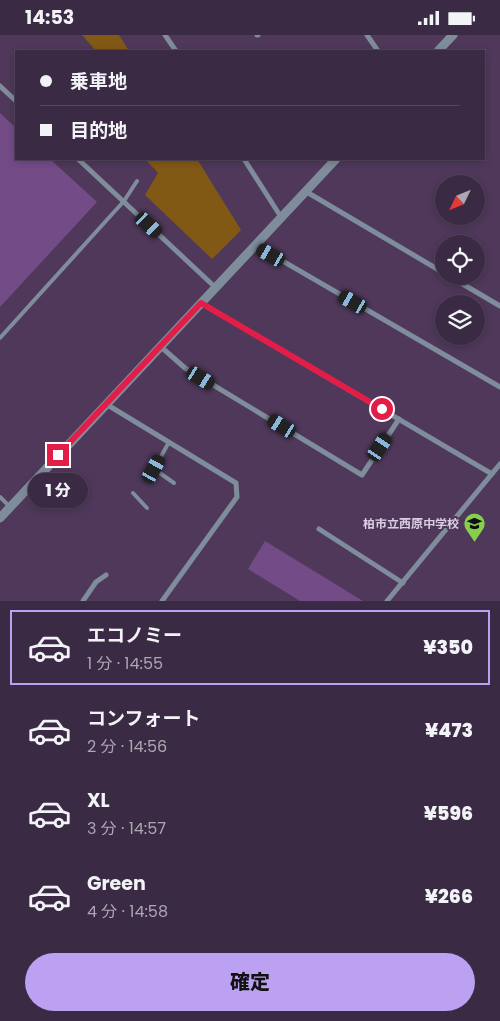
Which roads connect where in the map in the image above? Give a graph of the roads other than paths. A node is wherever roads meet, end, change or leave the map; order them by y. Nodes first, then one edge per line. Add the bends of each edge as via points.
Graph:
1 (165, 35) edge
2 (367, 35) edge
3 (453, 35) edge
4 (175, 50) edge
5 (377, 50) edge
6 (439, 50) edge
7 (0, 86) edge
8 (15, 100) edge
9 (79, 160) edge
10 (245, 160) edge
11 (335, 160) edge
12 (137, 181) dead end
13 (305, 191) junction
14 (124, 201) junction
15 (281, 217) junction
16 (255, 245) junction
17 (435, 268) edge
18 (464, 285) edge
19 (216, 288) junction
20 (201, 303) junction
21 (500, 306) edge
22 (0, 338) edge
23 (160, 346) junction
24 (500, 387) edge
25 (106, 404) junction
26 (399, 419) junction
27 (169, 443) junction
28 (500, 464) edge
29 (492, 474) junction
30 (174, 483) dead end
31 (132, 493) dead end
32 (0, 497) edge
33 (10, 507) junction
34 (147, 508) dead end
35 (0, 518) edge
36 (319, 529) dead end
37 (106, 575) dead end
38 (403, 583) junction
39 (83, 601) edge
40 (162, 601) edge
41 (387, 601) edge

1 - 4 street
2 - 5 street
3 - 6 street
7 - 8 street
9 - 14 street
10 - 15 street
11 - 13 street
12 - 14 lane
13 - 15 street
13 - 17 street
14 - 19 street
14 - 22 lane
15 - 16 street
16 - 19 street
16 - 24 street
18 - 21 street
19 - 20 street
20 - 23 street
20 - 26 street
23 - 25 street
23 - 26 street via 185,369 362,475
25 - 27 street
25 - 33 street
26 - 29 street
27 - 30 lane via 154,469
27 - 40 street via 236,483 237,497
28 - 29 street
29 - 38 street
31 - 34 lane
32 - 33 lane
33 - 35 street
36 - 38 street
37 - 39 street via 96,582
38 - 41 street

